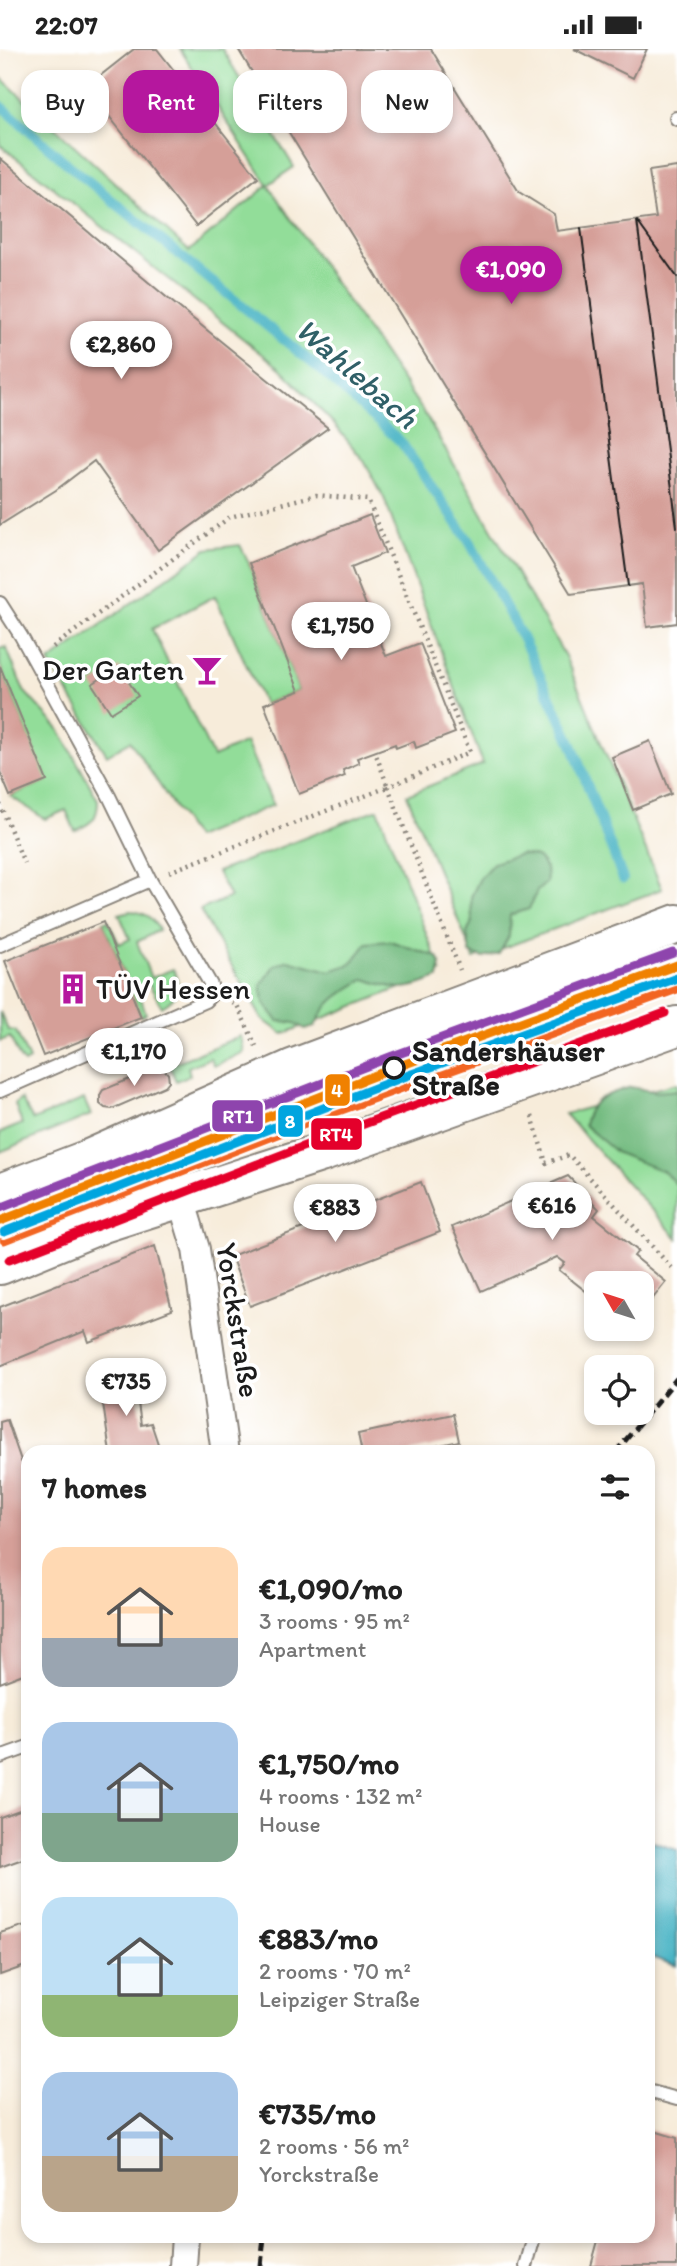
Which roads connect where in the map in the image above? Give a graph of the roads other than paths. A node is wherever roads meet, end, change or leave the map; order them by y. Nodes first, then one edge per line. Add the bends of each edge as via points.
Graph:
1 (0, 603) edge
2 (150, 880) junction
3 (677, 924) edge
4 (0, 945) edge
5 (677, 976) edge
6 (677, 1026) edge
7 (0, 1091) edge
8 (174, 1181) junction
9 (0, 1193) edge
10 (0, 1229) edge
11 (0, 1265) edge
12 (224, 1445) edge
13 (21, 1750) edge
14 (0, 1757) edge
15 (655, 2093) edge
16 (677, 2099) edge
17 (185, 2243) edge
18 (532, 2243) edge
19 (183, 2266) edge
20 (526, 2266) edge

1 - 2 lane via 109,796
2 - 4 lane
2 - 7 lane via 212,994
3 - 9 main road via 271,1077 89,1159
5 - 8 lane via 304,1111
6 - 8 main road via 320,1153
8 - 10 lane
8 - 11 main road via 103,1223
8 - 12 street, Yorckstraße via 196,1249
13 - 14 lane
15 - 16 lane
17 - 19 street
18 - 20 lane

